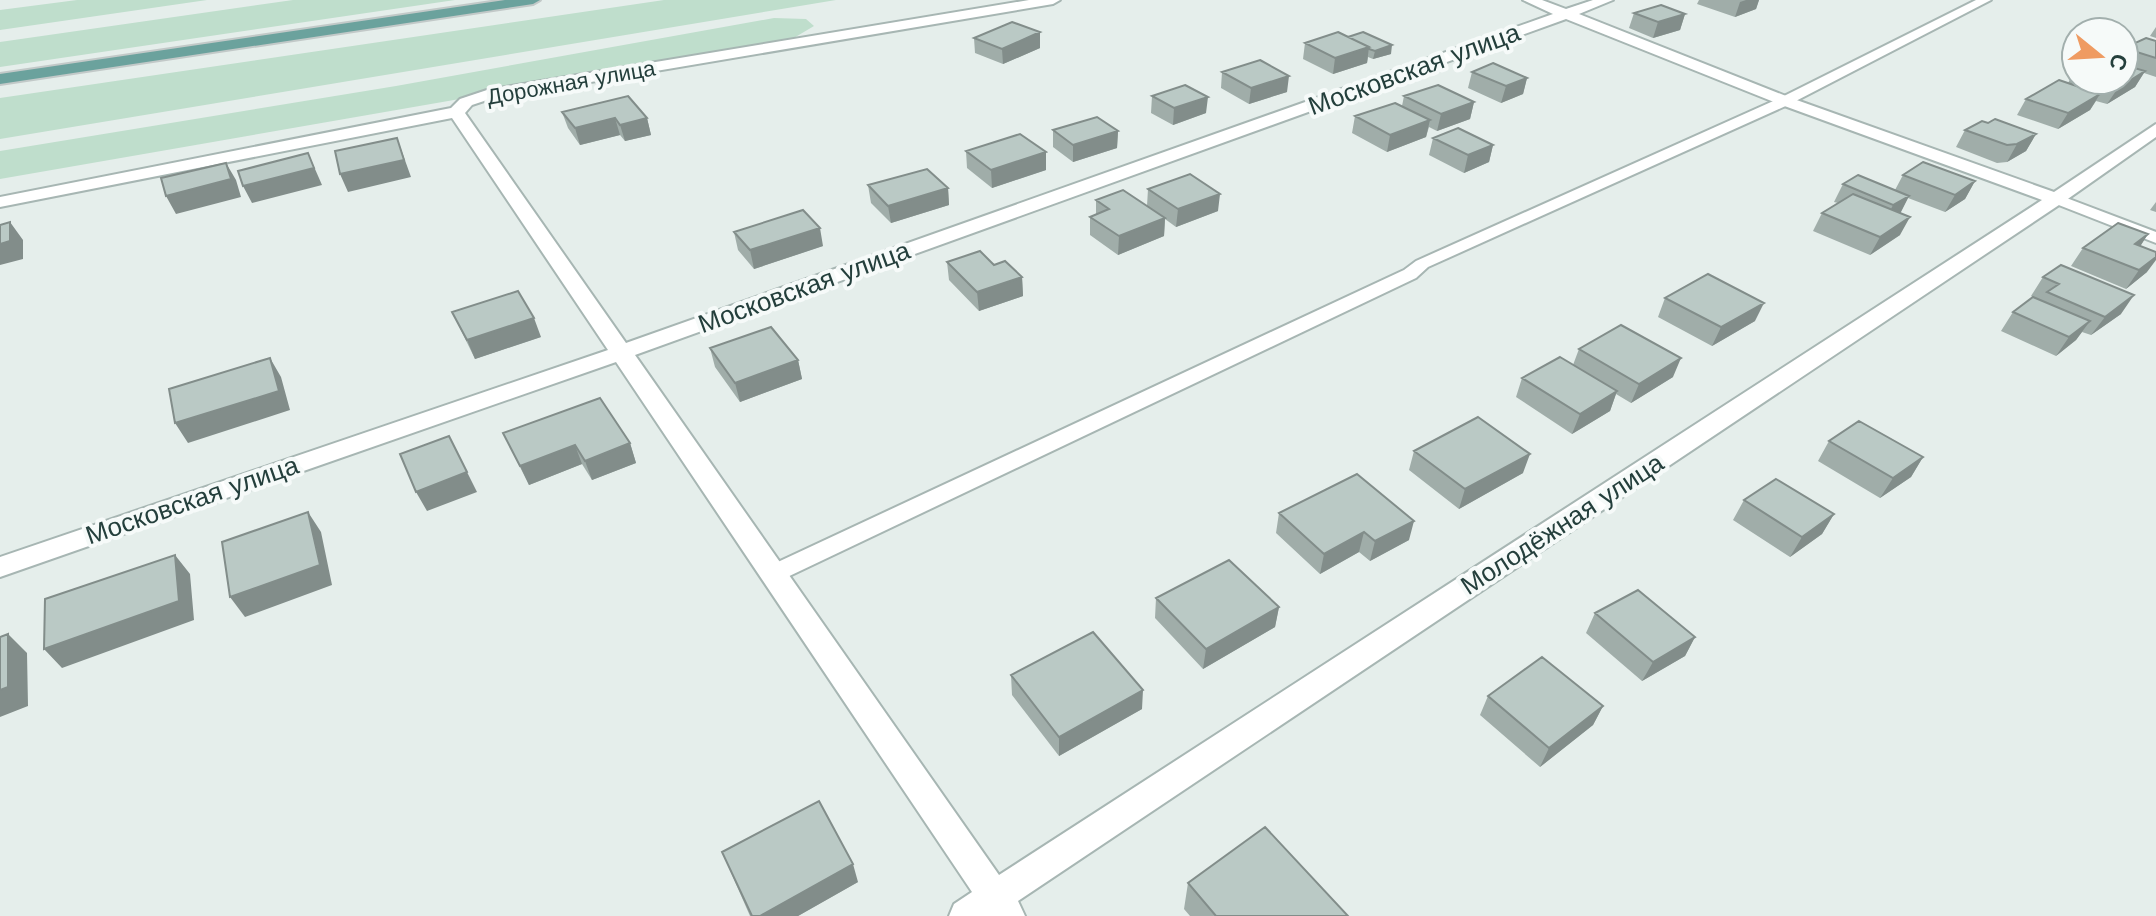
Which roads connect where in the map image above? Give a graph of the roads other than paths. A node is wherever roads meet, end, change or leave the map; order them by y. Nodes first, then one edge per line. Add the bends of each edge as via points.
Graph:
1 (533, 0) edge
2 (1053, 0) edge
3 (1530, 0) edge
4 (1606, 0) edge
5 (1985, 0) edge
6 (1564, 15) junction
7 (0, 79) edge
8 (1785, 101) junction
9 (456, 112) junction
10 (2156, 129) edge
11 (2056, 199) junction
12 (0, 202) edge
13 (2156, 238) edge
14 (622, 352) junction
15 (0, 567) edge
16 (773, 574) junction
17 (1001, 907) edge
18 (966, 916) edge

1 - 7 main road
2 - 9 street, Дорожная улица via 487,95
3 - 6 street
4 - 6 street, Московская улица
5 - 8 lane
6 - 8 street
6 - 14 street, Московская улица
8 - 11 street
8 - 16 lane via 1422,264
9 - 12 street, Дорожная улица
9 - 14 street
10 - 11 street, Молодёжная улица
11 - 13 lane
11 - 17 street, Молодёжная улица
14 - 15 street, Московская улица
14 - 16 street
16 - 17 street
17 - 18 street, Молодёжная улица

